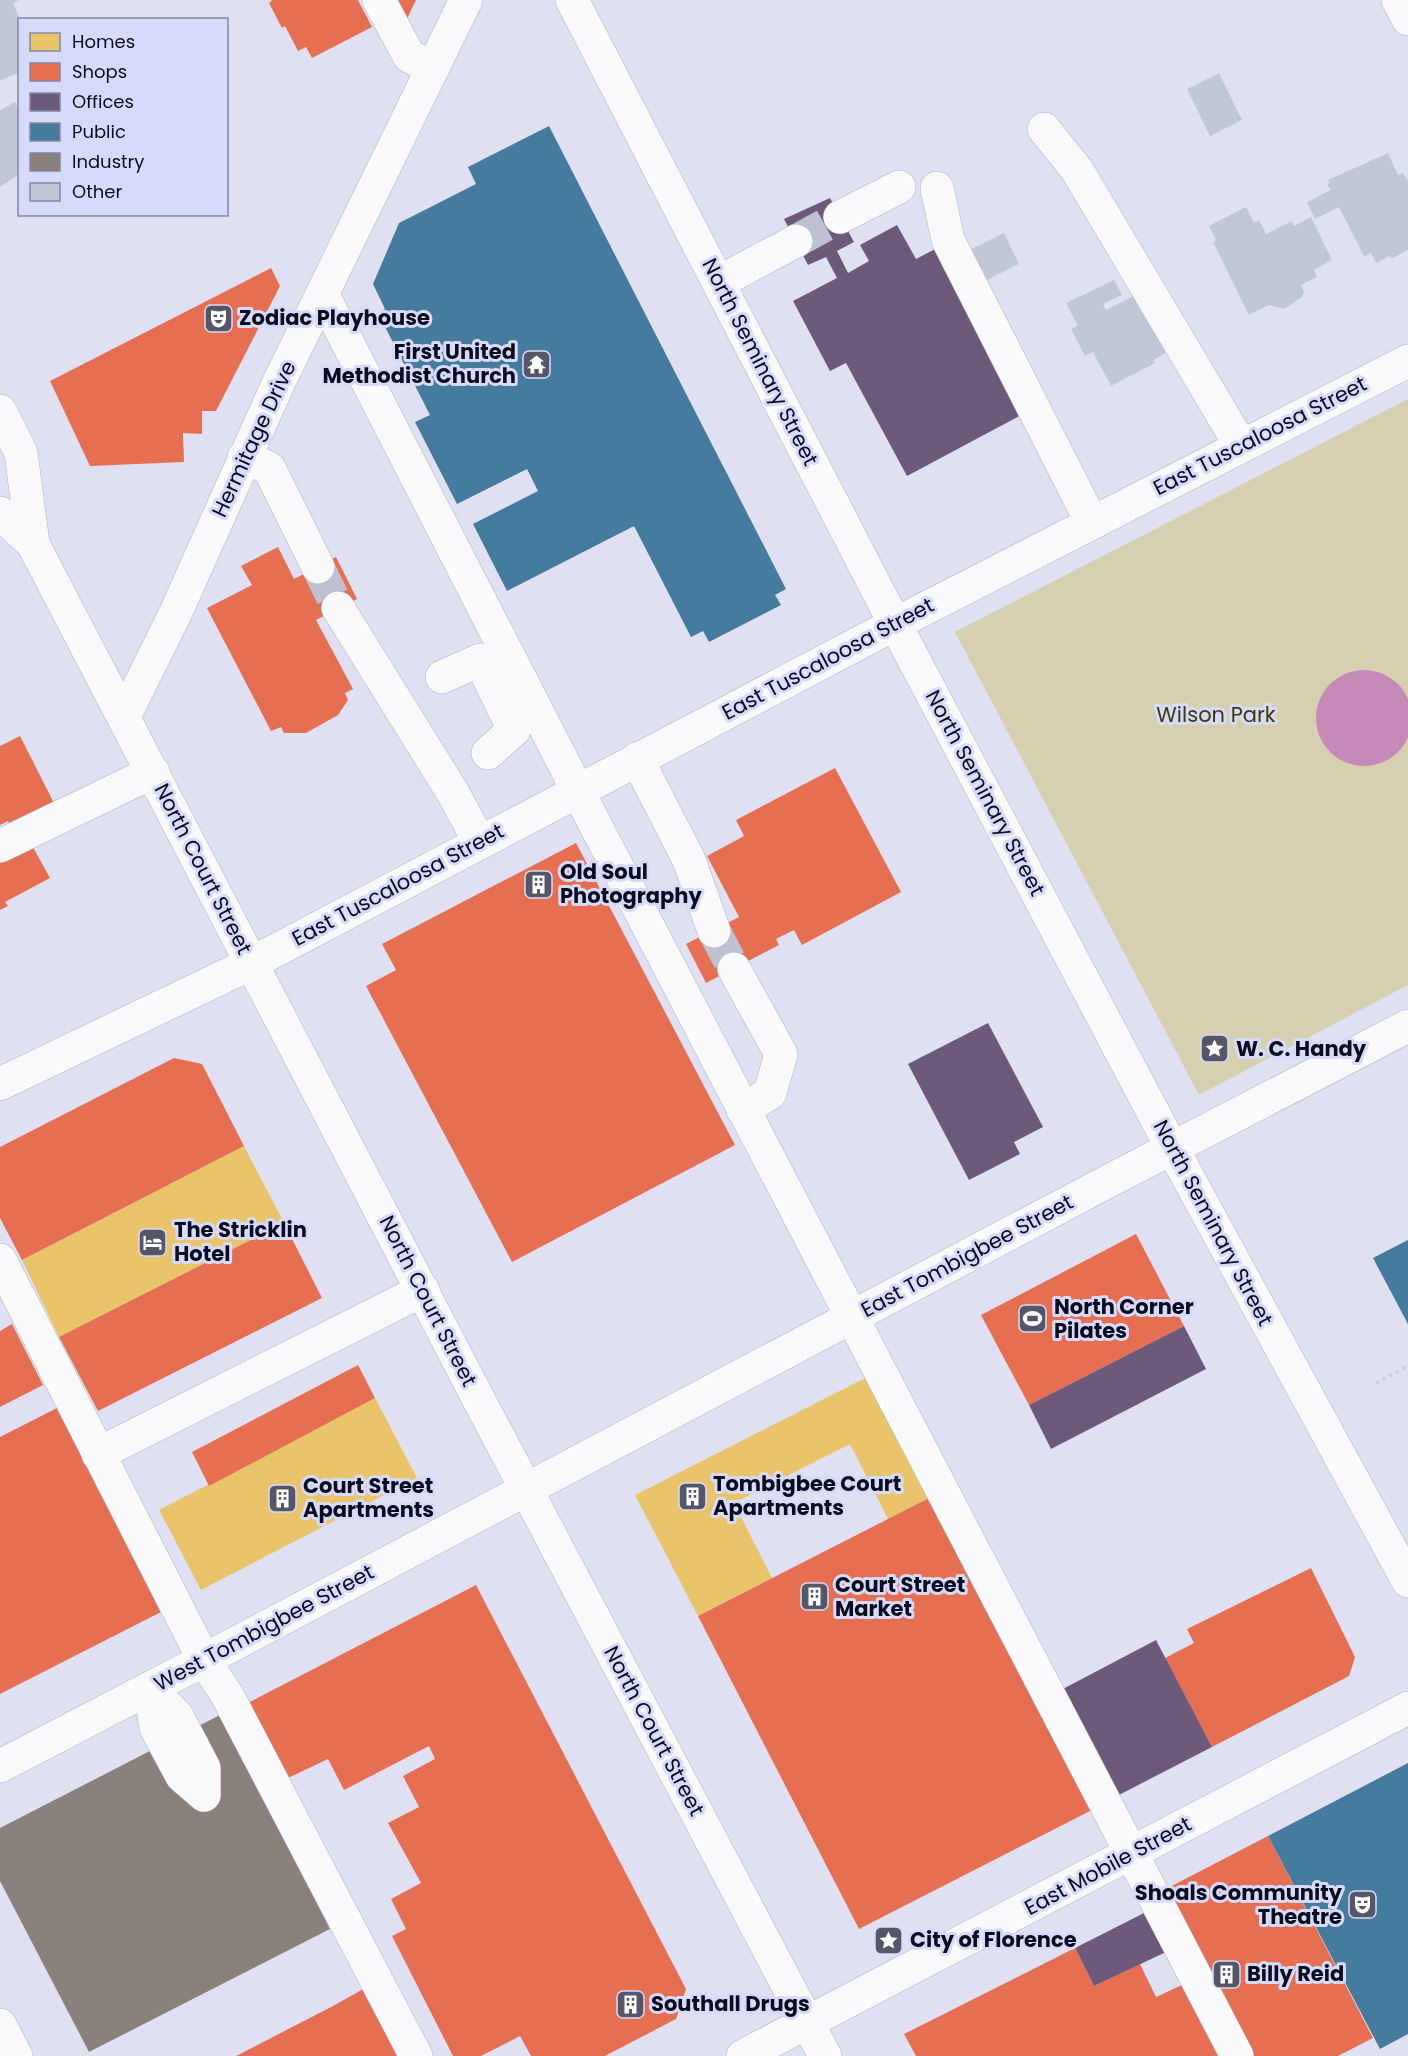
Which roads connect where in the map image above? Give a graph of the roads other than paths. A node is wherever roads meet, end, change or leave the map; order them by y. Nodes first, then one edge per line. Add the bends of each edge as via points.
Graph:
1 (379, 0) edge
2 (466, 0) edge
3 (572, 0) edge
4 (1398, 0) edge
5 (1408, 19) edge
6 (433, 68) junction
7 (1044, 129) dead end
8 (899, 187) dead end
9 (937, 188) dead end
10 (840, 217) tunnel mouth
11 (796, 241) tunnel mouth
12 (719, 282) junction
13 (323, 294) junction
14 (1408, 361) edge
15 (0, 411) edge
16 (1241, 446) junction
17 (244, 457) junction
18 (0, 513) edge
19 (1092, 523) junction
20 (33, 544) junction
21 (318, 567) tunnel mouth
22 (338, 608) tunnel mouth
23 (895, 624) junction
24 (442, 677) dead end
25 (124, 717) junction
26 (488, 753) dead end
27 (637, 759) junction
28 (153, 772) junction
29 (578, 791) junction
30 (480, 843) junction
31 (0, 846) edge
32 (714, 930) tunnel mouth
33 (252, 963) junction
34 (734, 969) tunnel mouth
35 (1408, 1026) edge
36 (0, 1084) edge
37 (743, 1110) junction
38 (1172, 1148) junction
39 (0, 1260) edge
40 (423, 1290) junction
41 (852, 1317) junction
42 (98, 1454) junction
43 (527, 1489) junction
44 (1408, 1581) edge
45 (204, 1660) junction
46 (1408, 1708) edge
47 (0, 1766) edge
48 (1132, 1853) junction
49 (808, 2023) junction
50 (0, 2025) edge
51 (16, 2056) edge
52 (416, 2056) edge
53 (743, 2056) edge
54 (825, 2056) edge
55 (1237, 2056) edge

1 - 6 street via 409,56
2 - 6 street, Hermitage Drive
3 - 12 street, North Seminary Street
4 - 5 street
6 - 13 street, Hermitage Drive
7 - 16 street via 1077,170
8 - 10 street
9 - 19 street via 948,240
11 - 12 street
12 - 23 street, North Seminary Street
13 - 17 street, Hermitage Drive
13 - 29 street
14 - 16 street, East Tuscaloosa Street
15 - 20 street, North Court Street via 21,453
16 - 19 street, East Tuscaloosa Street
17 - 21 street via 269,468
17 - 25 street, Hermitage Drive via 175,614
18 - 20 street, North Court Street
19 - 23 street, East Tuscaloosa Street
20 - 25 street, North Court Street
22 - 30 street
23 - 27 street, East Tuscaloosa Street
23 - 38 street, North Seminary Street
24 - 26 street via 480,660 514,730
25 - 28 street, North Court Street
27 - 29 street, East Tuscaloosa Street
27 - 32 street via 689,860
28 - 31 street
28 - 33 street, North Court Street
29 - 30 street, East Tuscaloosa Street
29 - 37 street
30 - 33 street, East Tuscaloosa Street
33 - 36 street, East Tuscaloosa Street
33 - 40 street, North Court Street
34 - 37 street via 781,1054 770,1093
35 - 38 street, East Tombigbee Street
37 - 41 street
38 - 41 street, East Tombigbee Street
38 - 44 street, North Seminary Street
39 - 42 street
40 - 42 street
40 - 43 street, North Court Street
41 - 43 street, East Tombigbee Street
41 - 48 street
42 - 45 street
43 - 45 street, West Tombigbee Street
43 - 49 street, North Court Street
45 - 47 street, West Tombigbee Street
45 - 52 street
46 - 48 street, East Mobile Street
48 - 49 street, East Mobile Street
48 - 55 street
49 - 53 street, East Mobile Street
49 - 54 street, North Court Street
50 - 51 street

